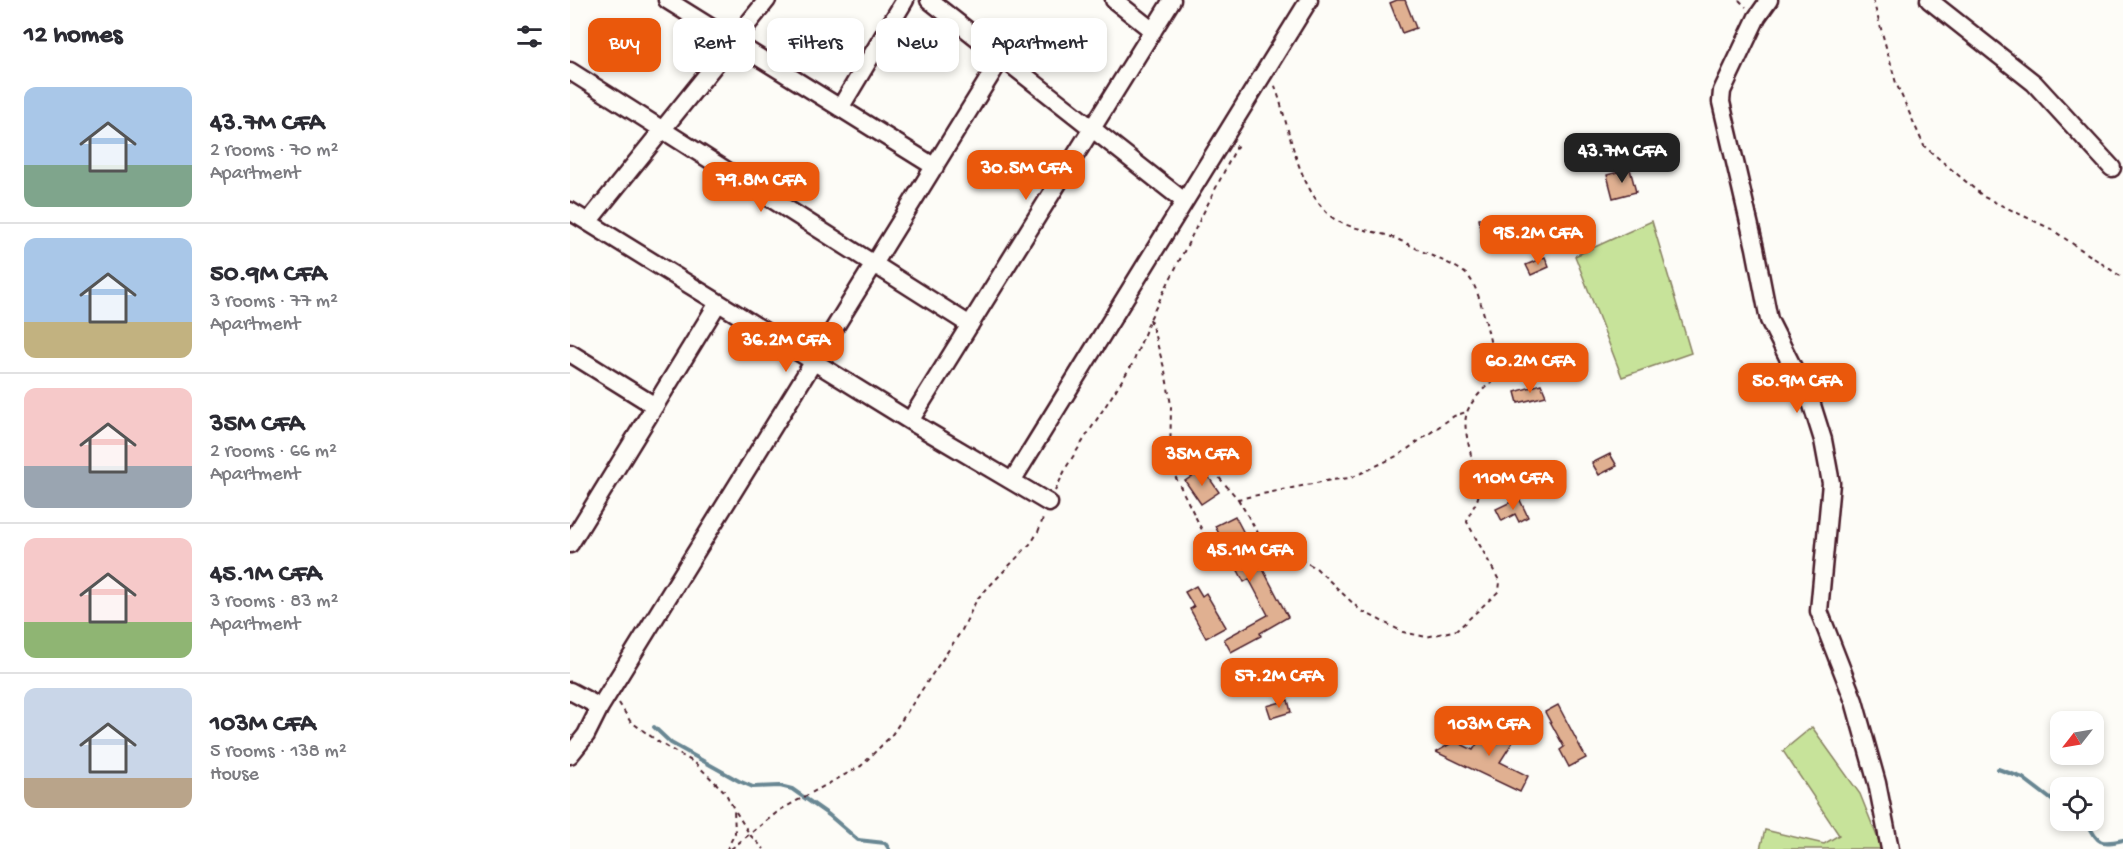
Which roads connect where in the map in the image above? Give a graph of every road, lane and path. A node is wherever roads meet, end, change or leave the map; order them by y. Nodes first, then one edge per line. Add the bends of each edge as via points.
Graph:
1 (668, 0) edge
2 (767, 0) edge
3 (905, 0) edge
4 (929, 0) edge
5 (1114, 0) edge
6 (1172, 0) edge
7 (1309, 0) edge
8 (1768, 0) edge
9 (1873, 0) edge
10 (1929, 0) edge
11 (697, 18) edge
12 (753, 18) edge
13 (1153, 31) junction
14 (971, 33) edge
15 (755, 54) edge
16 (1268, 67) junction
17 (570, 71) edge
18 (709, 72) edge
19 (993, 72) edge
20 (1021, 72) edge
21 (840, 108) junction
22 (1092, 128) junction
23 (662, 130) junction
24 (934, 167) junction
25 (2112, 168) dead end
26 (1185, 201) junction
27 (570, 211) edge
28 (588, 222) junction
29 (874, 264) junction
30 (2123, 278) edge
31 (718, 303) junction
32 (1150, 320) dead end
33 (970, 325) junction
34 (570, 353) edge
35 (814, 362) junction
36 (655, 406) junction
37 (1466, 412) junction
38 (910, 421) junction
39 (1171, 439) junction
40 (1012, 481) junction
41 (1238, 499) junction
42 (1049, 503) dead end
43 (570, 544) edge
44 (1215, 556) dead end
45 (570, 691) edge
46 (604, 701) junction
47 (570, 754) edge
48 (734, 809) junction
49 (727, 849) edge
50 (764, 849) edge
51 (1890, 849) edge

1 - 11 street
2 - 12 street
3 - 21 street
4 - 14 street
5 - 13 street
6 - 13 street
7 - 16 street
8 - 51 street via 1722,91 1721,102 1769,320 1812,405 1823,440 1831,483 1819,611 1863,729
9 - 30 path via 1896,83 1924,146 1984,197 2050,229
10 - 25 street via 2034,83
13 - 22 street
15 - 21 street
16 - 26 street
16 - 37 path via 1301,174 1329,215 1345,224 1389,236 1456,268 1476,288 1496,377 1473,399
17 - 23 street
18 - 23 street
19 - 24 street
20 - 22 street
21 - 24 street
22 - 26 street
22 - 33 street
23 - 28 street
23 - 29 street
24 - 29 street
26 - 40 street
27 - 28 street
28 - 31 street
29 - 33 street
29 - 35 street
31 - 35 street
31 - 36 street
32 - 39 path via 1165,371
33 - 38 street
34 - 36 street
35 - 38 street
35 - 46 street
36 - 43 street
37 - 41 path via 1454,416 1399,455 1351,478
37 - 41 path via 1464,425 1479,489 1467,522 1500,582 1498,591 1457,630 1426,637 1403,632 1360,610 1316,568 1261,538
38 - 40 street
39 - 41 path via 1184,452 1207,464
39 - 44 path via 1170,466
40 - 42 street
45 - 46 street
46 - 47 street via 586,735
46 - 48 path via 617,699 630,721 695,763 725,792
48 - 49 path via 735,833
48 - 50 path

